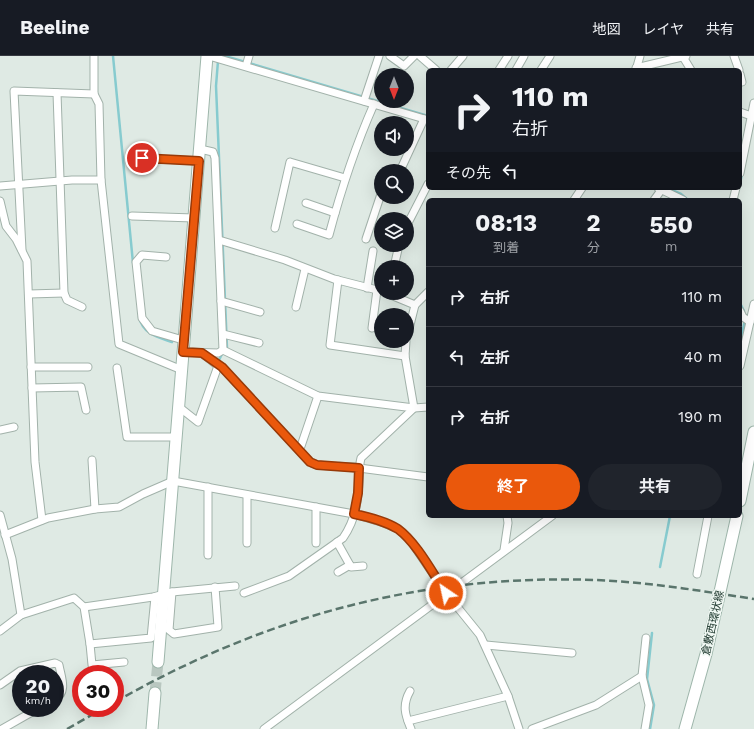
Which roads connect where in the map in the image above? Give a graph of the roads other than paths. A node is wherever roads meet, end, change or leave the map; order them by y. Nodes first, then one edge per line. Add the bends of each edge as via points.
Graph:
1 (94, 56) edge
2 (208, 56) edge
3 (379, 56) edge
4 (390, 56) edge
5 (414, 56) edge
6 (420, 56) edge
7 (463, 56) edge
8 (508, 56) edge
9 (524, 56) edge
10 (550, 56) edge
11 (640, 56) edge
12 (734, 56) edge
13 (685, 57) edge
14 (248, 62) edge
15 (434, 68) edge
16 (453, 68) edge
17 (500, 68) edge
18 (517, 68) edge
19 (542, 68) edge
20 (636, 68) edge
21 (640, 68) edge
22 (690, 68) edge
23 (738, 68) edge
24 (57, 93) junction
25 (94, 94) junction
26 (365, 98) junction
27 (754, 103) edge
28 (374, 104) joint
29 (387, 108) edge
30 (742, 113) edge
31 (752, 116) edge
32 (426, 120) edge
33 (200, 149) junction
34 (142, 158) dead end
35 (199, 161) junction
36 (404, 164) edge
37 (742, 164) edge
38 (345, 178) junction
39 (101, 180) junction
40 (61, 181) junction
41 (20, 184) junction
42 (0, 186) edge
43 (426, 188) edge
44 (662, 190) edge
45 (679, 198) edge
46 (0, 201) edge
47 (306, 203) dead end
48 (378, 204) edge
49 (414, 212) edge
50 (335, 213) junction
51 (132, 216) dead end
52 (194, 218) junction
53 (298, 224) dead end
54 (275, 228) dead end
55 (366, 239) dead end
56 (221, 241) junction
57 (373, 251) dead end
58 (22, 252) junction
59 (166, 257) dead end
60 (305, 269) junction
61 (338, 280) junction
62 (367, 288) junction
63 (374, 290) edge
64 (64, 293) junction
65 (28, 294) junction
66 (426, 294) edge
67 (381, 300) edge
68 (403, 300) edge
69 (224, 302) junction
70 (754, 304) edge
71 (415, 305) junction
72 (82, 307) dead end
73 (296, 307) dead end
74 (414, 309) edge
75 (260, 312) dead end
76 (745, 318) edge
77 (372, 328) dead end
78 (225, 335) junction
79 (744, 335) edge
80 (184, 340) junction
81 (259, 343) dead end
82 (406, 348) edge
83 (223, 350) junction
84 (742, 350) edge
85 (183, 352) junction
86 (202, 353) junction
87 (405, 356) junction
88 (218, 366) junction
89 (31, 367) junction
90 (88, 367) dead end
91 (117, 368) dead end
92 (182, 370) junction
93 (32, 388) junction
94 (318, 396) junction
95 (178, 407) junction
96 (426, 407) edge
97 (414, 408) junction
98 (86, 410) dead end
99 (14, 427) dead end
100 (0, 430) edge
101 (754, 432) edge
102 (175, 437) junction
103 (301, 446) dead end
104 (92, 460) dead end
105 (359, 466) junction
106 (426, 478) edge
107 (172, 481) junction
108 (208, 487) junction
109 (742, 492) edge
110 (247, 495) junction
111 (316, 507) junction
112 (95, 509) junction
113 (354, 514) junction
114 (0, 515) edge
115 (507, 518) edge
116 (549, 518) edge
117 (708, 518) edge
118 (737, 518) edge
119 (42, 520) junction
120 (5, 535) junction
121 (337, 542) junction
122 (247, 543) dead end
123 (316, 543) dead end
124 (504, 550) junction
125 (208, 555) dead end
126 (350, 565) junction
127 (363, 566) dead end
128 (338, 572) dead end
129 (697, 574) dead end
130 (235, 586) dead end
131 (215, 588) junction
132 (446, 593) junction
133 (164, 594) junction
134 (244, 594) dead end
135 (84, 607) junction
136 (21, 615) junction
137 (0, 631) edge
138 (646, 638) dead end
139 (90, 644) junction
140 (486, 645) junction
141 (572, 653) dead end
142 (124, 662) dead end
143 (158, 662) tunnel mouth
144 (46, 665) edge
145 (59, 665) edge
146 (642, 676) junction
147 (12, 677) edge
148 (0, 685) edge
149 (410, 691) dead end
150 (155, 693) tunnel mouth
151 (508, 696) junction
152 (23, 717) edge
153 (408, 721) junction
154 (2, 729) edge
155 (152, 729) edge
156 (264, 729) edge
157 (411, 729) edge
158 (519, 729) edge
159 (532, 729) edge
160 (645, 729) edge
161 (685, 729) edge

1 - 25 street
2 - 14 street
2 - 33 street
3 - 26 street
4 - 5 street via 404,66
6 - 15 street
7 - 16 street
8 - 17 street
9 - 18 street
10 - 19 street
11 - 20 street
12 - 23 street
13 - 21 street
13 - 22 street
14 - 26 street
24 - 25 street
24 - 40 street
24 - 41 street via 14,91
25 - 39 street via 99,104
26 - 28 street
27 - 31 street
28 - 38 street
29 - 32 street
30 - 31 street
31 - 37 street
32 - 36 street
33 - 35 street
33 - 56 street via 213,152 215,158
34 - 35 street
35 - 52 street
38 - 50 street
38 - 54 street via 290,162
39 - 40 street
39 - 92 street via 118,344
40 - 41 street
40 - 64 street
41 - 42 street
41 - 58 street
43 - 49 street
44 - 45 street
46 - 58 street via 6,226
47 - 50 street
48 - 55 street
50 - 53 street via 328,235
51 - 52 street
52 - 80 street
56 - 60 street via 285,260
56 - 69 street
57 - 62 street
58 - 65 street via 27,261
59 - 80 street via 142,255 136,262 142,318 152,331
60 - 61 street
60 - 73 street
61 - 62 street
61 - 87 street via 330,345
62 - 63 street
64 - 65 street
64 - 72 street via 67,300
65 - 89 street
66 - 71 street
67 - 77 street
68 - 71 street
69 - 75 street
69 - 78 street
70 - 76 street
71 - 74 street
76 - 79 street
78 - 81 street
78 - 83 street
79 - 84 street
80 - 85 street
82 - 87 street
83 - 86 street via 218,353
83 - 94 street
85 - 86 street
85 - 92 street
86 - 88 street
87 - 97 street
88 - 95 street via 198,422
88 - 105 street via 222,367 310,462 317,465
89 - 90 street
89 - 93 street
91 - 102 street via 127,437
92 - 95 street
93 - 98 street via 81,387
93 - 119 street via 35,462
94 - 97 street
94 - 103 street
95 - 102 street
96 - 97 street
97 - 105 street via 361,458
99 - 100 street
101 - 109 street
102 - 107 street
104 - 112 street
105 - 106 street
105 - 113 street
107 - 108 street
107 - 112 street via 119,507
107 - 133 street
108 - 110 street
108 - 125 street
110 - 111 street
110 - 122 street
111 - 113 street
111 - 123 street
112 - 119 street
113 - 121 street via 346,533
113 - 132 street via 398,529 410,540
114 - 120 street
115 - 124 street
116 - 124 street
117 - 129 street
118 - 161 street, 倉敷西環状線 via 706,654
119 - 120 street
120 - 136 street via 12,559
121 - 126 street
121 - 134 street via 289,576
124 - 132 street
126 - 127 street via 352,568
126 - 128 street
130 - 131 street
131 - 133 street
131 - 133 street via 218,627 174,634 169,630
132 - 140 street
132 - 156 street
133 - 135 street
133 - 139 street via 152,638
133 - 143 street
135 - 136 street via 74,598
135 - 139 street
136 - 137 street
138 - 146 street
139 - 142 street via 92,665
140 - 141 street
140 - 151 street
144 - 145 street
146 - 159 street via 596,705
146 - 160 street via 649,706
147 - 148 street
149 - 153 street via 405,699 405,714
150 - 155 street
151 - 153 street
151 - 158 street
152 - 154 street
153 - 157 street

